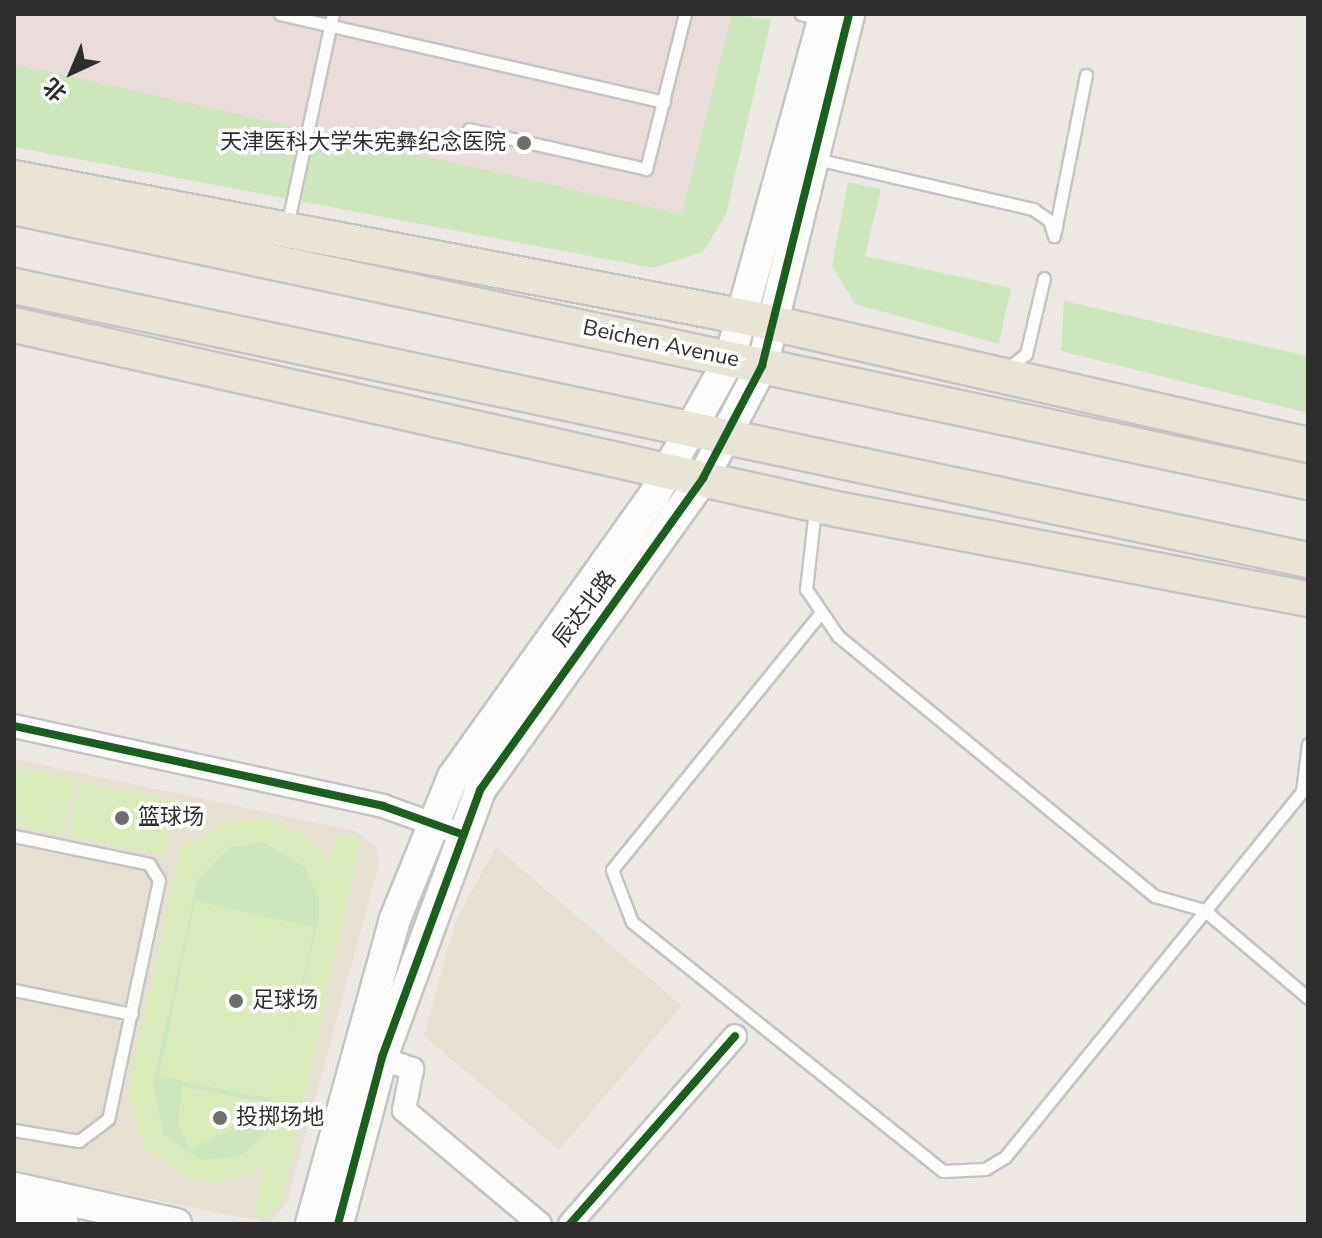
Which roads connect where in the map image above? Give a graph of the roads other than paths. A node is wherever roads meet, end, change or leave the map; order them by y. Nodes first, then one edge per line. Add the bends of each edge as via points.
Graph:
1 (280, 14) edge
2 (685, 14) edge
3 (829, 18) edge
4 (331, 20) edge
5 (1086, 75) dead end
6 (664, 102) junction
7 (469, 129) dead end
8 (803, 155) junction
9 (14, 178) edge
10 (14, 207) edge
11 (285, 234) junction
12 (1044, 278) dead end
13 (14, 286) edge
14 (761, 321) junction
15 (14, 325) edge
16 (746, 362) junction
17 (998, 372) junction
18 (695, 427) junction
19 (730, 434) junction
20 (1308, 445) edge
21 (669, 471) junction
22 (703, 478) junction
23 (1308, 482) edge
24 (816, 504) junction
25 (1308, 560) edge
26 (1308, 599) edge
27 (819, 615) junction
28 (14, 726) edge
29 (1308, 744) edge
30 (445, 828) junction
31 (14, 836) edge
32 (1204, 910) junction
33 (14, 990) edge
34 (1308, 998) edge
35 (132, 1014) junction
36 (735, 1036) dead end
37 (370, 1054) junction
38 (14, 1130) edge
39 (14, 1188) edge
40 (14, 1213) edge
41 (63, 1224) edge
42 (176, 1224) edge
43 (311, 1224) edge
44 (338, 1224) edge
45 (540, 1224) edge
46 (570, 1224) edge

1 - 4 lane
2 - 6 lane
3 - 8 street, 辰达北路
4 - 6 lane
4 - 11 lane
5 - 8 lane via 1054,236 1049,220 1033,209
6 - 7 lane via 646,169
8 - 14 street, 辰达北路
9 - 11 main road
10 - 16 main road, Beichen Avenue
11 - 14 main road
12 - 17 lane via 1026,354
13 - 18 main road
14 - 16 street, 辰达北路
14 - 17 main road
15 - 21 main road
16 - 18 street, 辰达北路
16 - 19 street, 辰达北路
16 - 23 main road, Beichen Avenue
17 - 20 main road
18 - 19 main road
18 - 21 street, 辰达北路
19 - 22 street, 辰达北路
19 - 25 main road
21 - 22 main road
21 - 30 street, 辰达北路 via 479,737
22 - 24 main road
22 - 30 street, 辰达北路
24 - 26 main road
24 - 27 lane via 806,589
27 - 32 lane via 1155,896
27 - 32 lane via 612,870 632,922 924,1157 963,1174 1005,1157
28 - 30 street via 383,806
29 - 32 lane via 1302,792
30 - 37 street, 辰达北路
31 - 35 lane via 149,864 159,874
32 - 34 lane
33 - 35 lane
35 - 38 lane via 113,1106 101,1129 79,1141
36 - 46 street
37 - 43 street, 辰达北路
37 - 44 street, 辰达北路
37 - 45 street via 412,1069 404,1110
39 - 42 street
40 - 41 street

